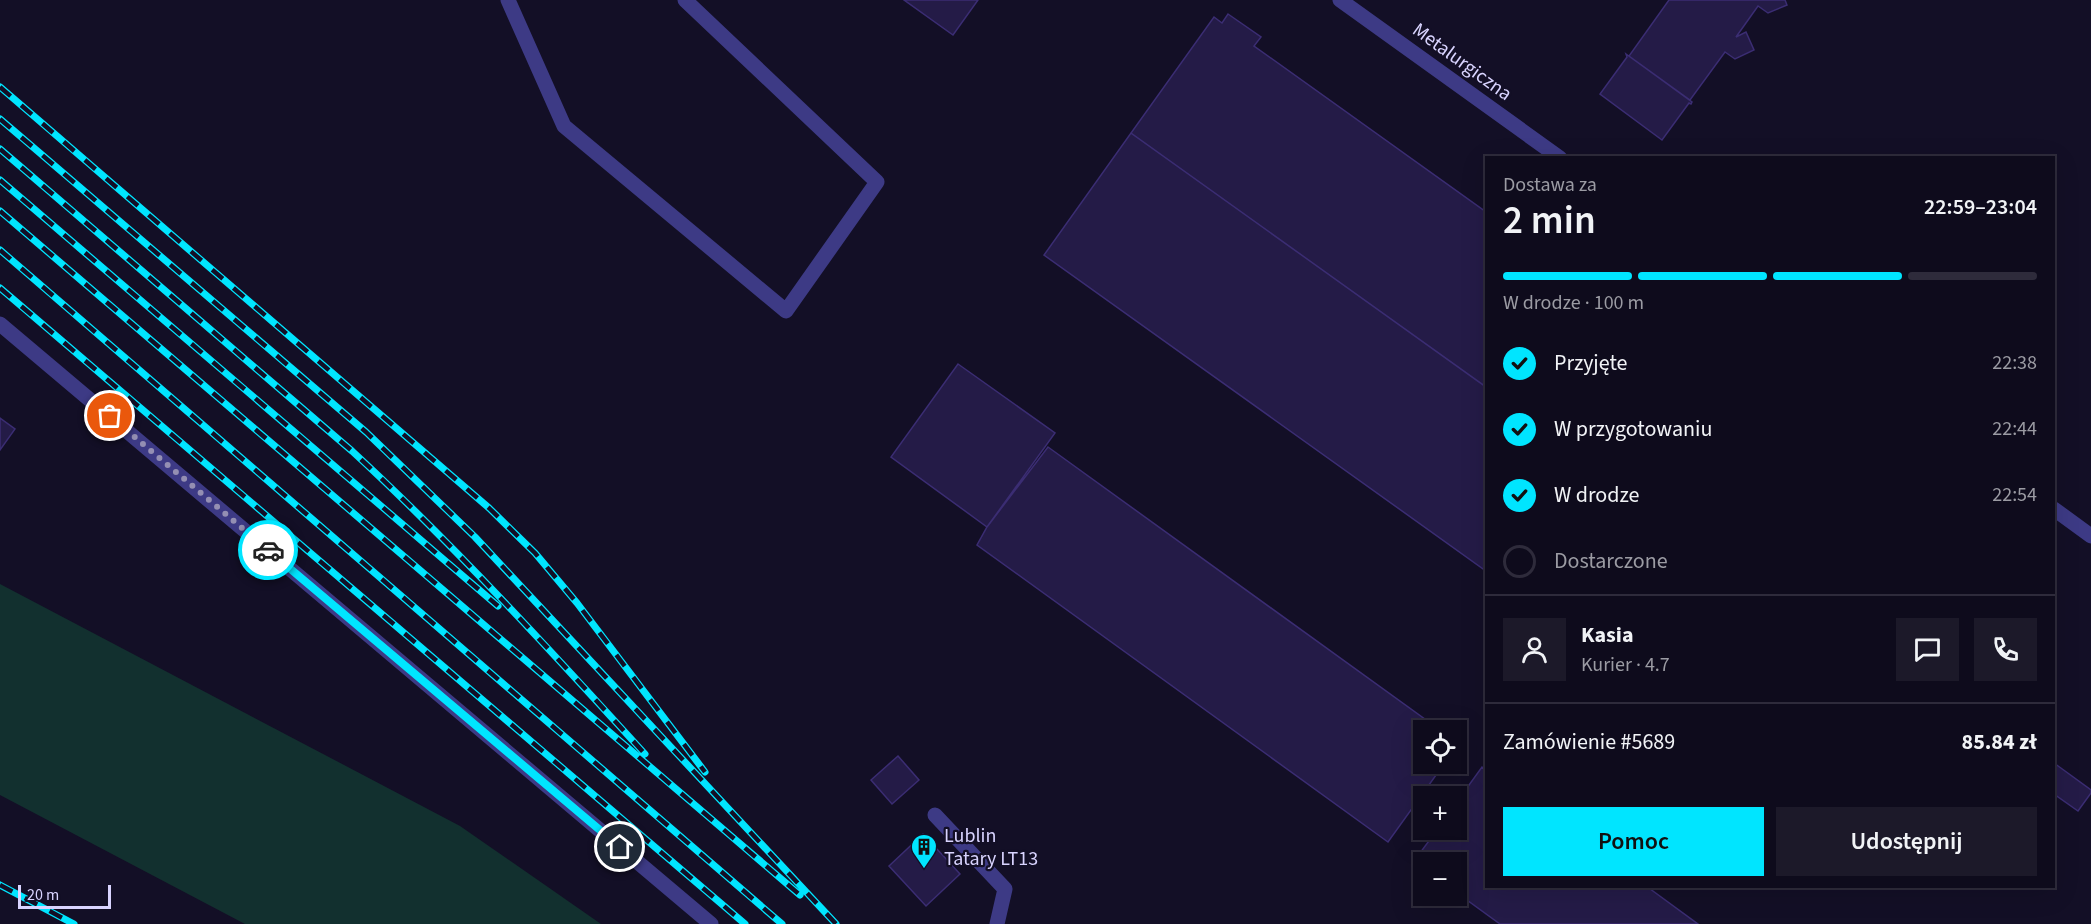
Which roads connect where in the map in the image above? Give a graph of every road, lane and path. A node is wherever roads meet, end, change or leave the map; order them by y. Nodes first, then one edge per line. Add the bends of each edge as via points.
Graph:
1 (508, 0) edge
2 (685, 0) edge
3 (1340, 0) edge
4 (1557, 156) edge
5 (0, 324) edge
6 (2055, 510) edge
7 (2091, 536) edge
8 (935, 815) dead end
9 (711, 924) edge
10 (997, 924) edge

1 - 2 street via 564,126 786,311 877,182
3 - 4 street, Metalurgiczna
5 - 9 street
6 - 7 street
8 - 10 street via 1005,890

